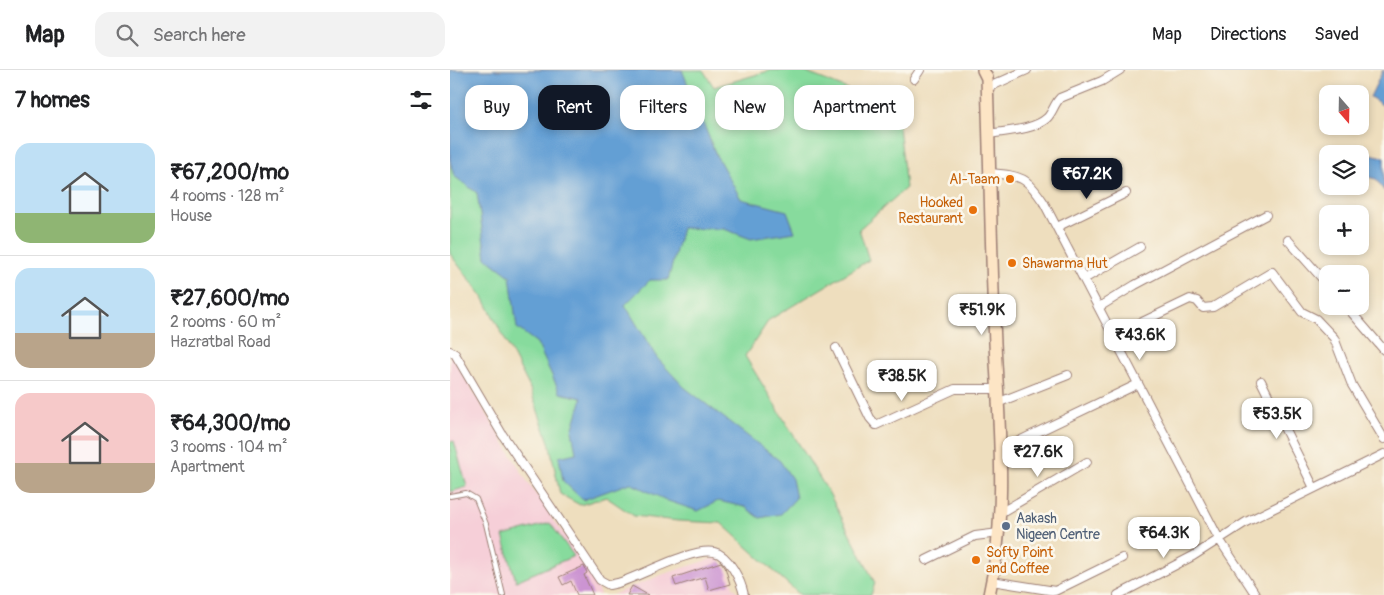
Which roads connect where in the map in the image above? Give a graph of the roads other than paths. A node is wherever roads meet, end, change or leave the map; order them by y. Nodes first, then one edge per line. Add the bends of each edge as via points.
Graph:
1 (920, 70) edge
2 (1027, 70) edge
3 (1120, 70) edge
4 (987, 77) edge
5 (914, 79) dead end
6 (989, 134) junction
7 (991, 173) junction
8 (1126, 193) dead end
9 (1266, 215) dead end
10 (1057, 227) junction
11 (1288, 240) dead end
12 (1140, 247) dead end
13 (1319, 275) edge
14 (1084, 279) junction
15 (1099, 307) junction
16 (1354, 315) edge
17 (1115, 336) junction
18 (836, 348) dead end
19 (1384, 350) edge
20 (450, 351) edge
21 (1068, 375) dead end
22 (1261, 381) dead end
23 (1138, 384) junction
24 (997, 389) junction
25 (997, 403) junction
26 (1384, 439) edge
27 (1000, 450) junction
28 (1384, 454) edge
29 (1087, 462) dead end
30 (1314, 488) junction
31 (450, 496) edge
32 (1000, 513) junction
33 (999, 533) junction
34 (1219, 539) junction
35 (1122, 558) dead end
36 (926, 560) dead end
37 (992, 581) junction
38 (503, 595) edge
39 (744, 595) edge
40 (989, 595) edge
41 (1118, 595) edge
42 (1256, 595) edge

1 - 5 street
2 - 4 street
3 - 6 street via 1060,98 1041,122
4 - 6 main road
6 - 7 main road
7 - 10 street via 1017,177 1030,183
7 - 24 main road
8 - 10 street
9 - 15 street
10 - 14 street
11 - 13 street
12 - 14 street
14 - 15 street
15 - 17 street
16 - 19 street
17 - 23 street
17 - 26 street via 1190,300 1197,301 1203,308 1213,307 1272,272 1302,312 1316,319 1334,338 1352,385
18 - 24 street via 876,425 955,389
20 - 39 street via 455,354 513,450 600,580 608,585 618,583 689,556 714,552 728,563
21 - 25 street
22 - 30 street
23 - 27 street
23 - 34 street
24 - 25 main road
25 - 27 main road
27 - 32 main road
28 - 30 street
29 - 32 street
30 - 34 street
31 - 38 lane via 466,493 476,499 486,524
32 - 33 main road
33 - 36 street via 975,536
33 - 37 main road
34 - 41 street
34 - 42 street
35 - 37 street via 1055,591
37 - 40 main road

